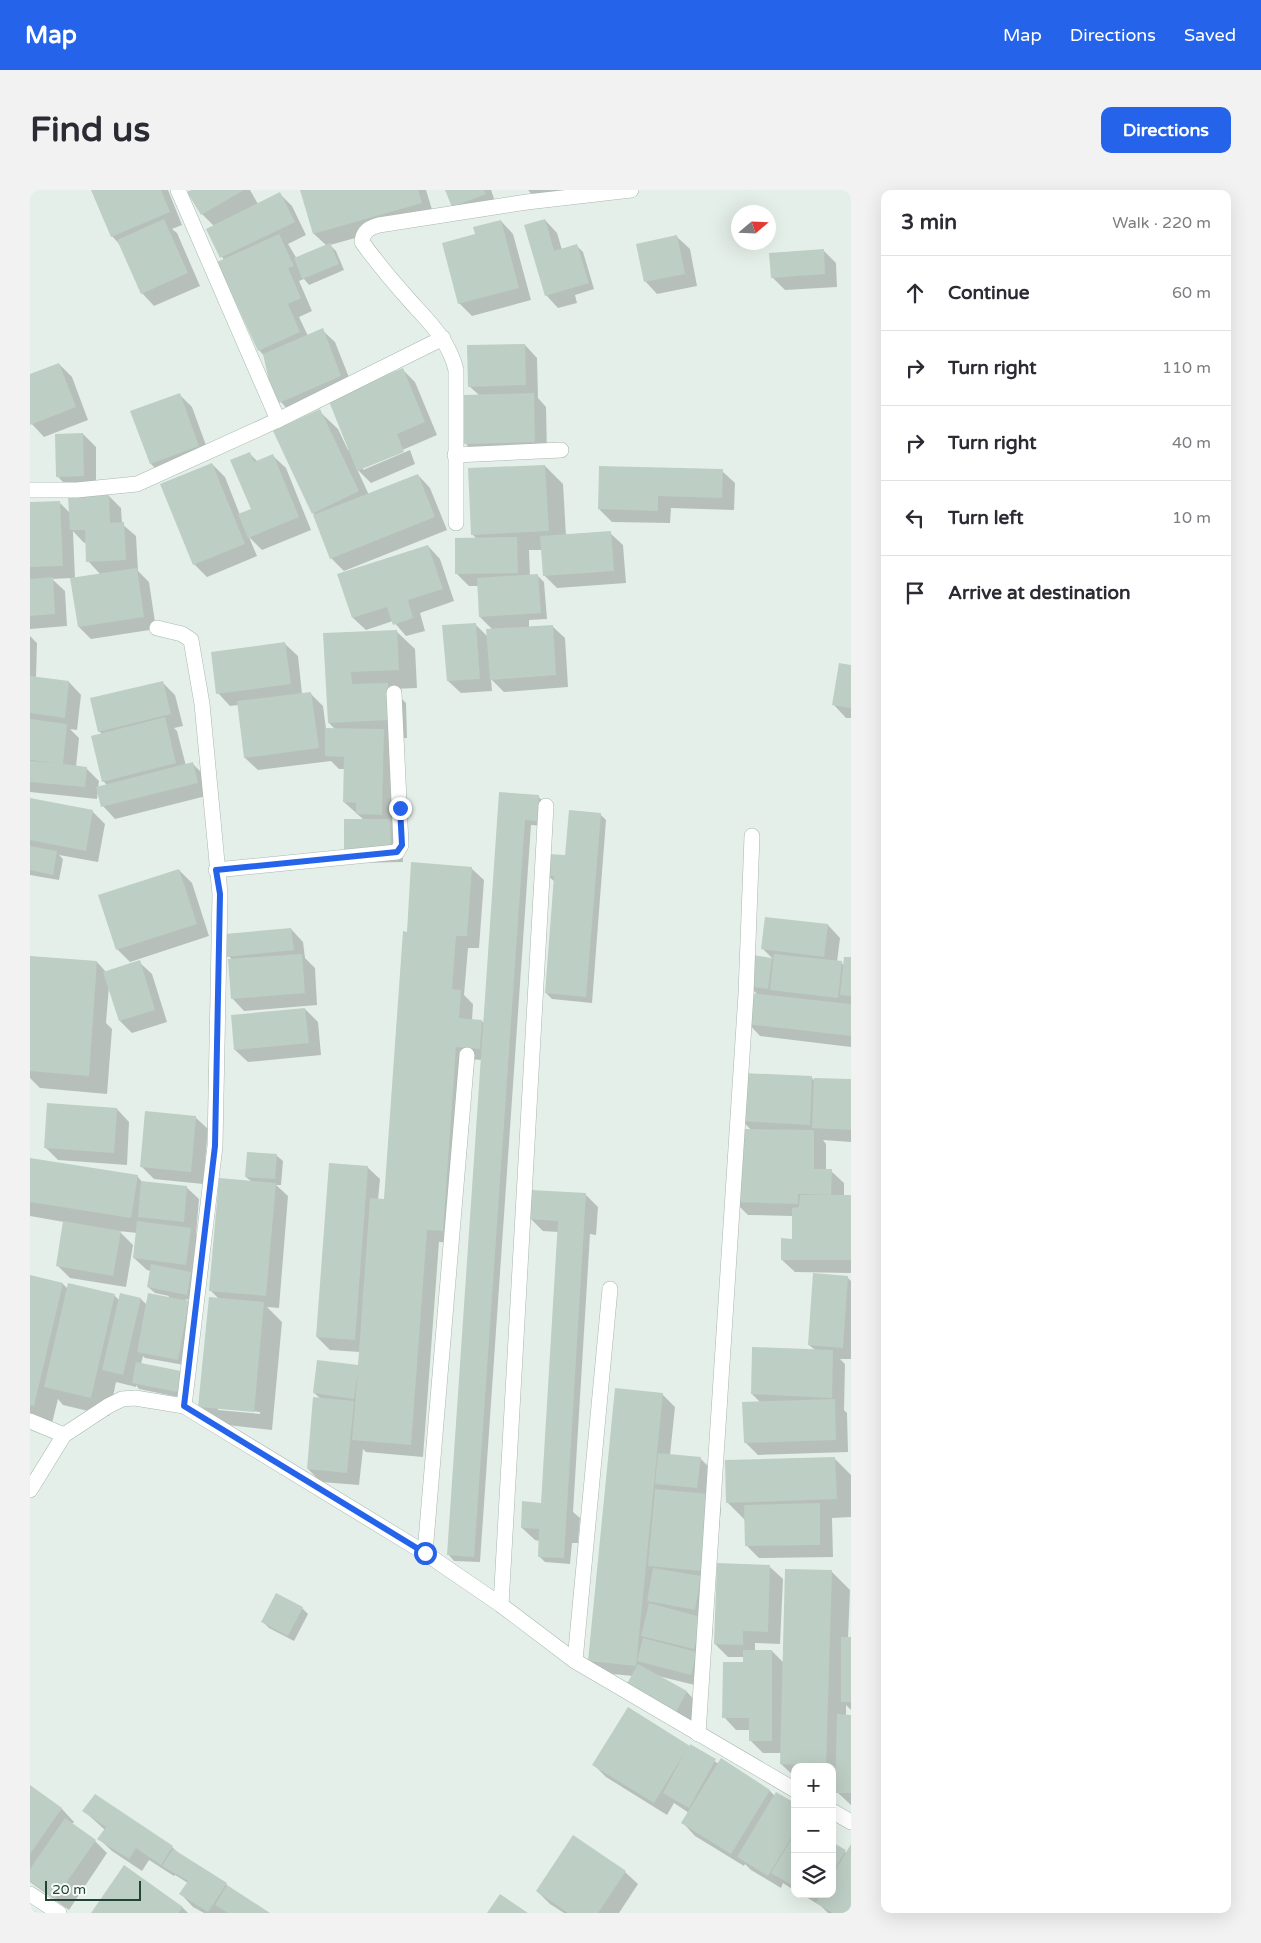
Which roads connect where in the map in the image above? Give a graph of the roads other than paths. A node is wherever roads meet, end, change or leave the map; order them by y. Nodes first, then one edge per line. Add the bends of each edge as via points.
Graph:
1 (178, 190) edge
2 (631, 190) edge
3 (443, 338) junction
4 (278, 420) junction
5 (561, 450) dead end
6 (455, 455) junction
7 (30, 490) edge
8 (456, 523) dead end
9 (157, 628) dead end
10 (394, 693) dead end
11 (546, 806) dead end
12 (752, 836) dead end
13 (216, 870) junction
14 (467, 1055) dead end
15 (610, 1289) dead end
16 (184, 1406) junction
17 (30, 1421) edge
18 (64, 1435) junction
19 (30, 1490) edge
20 (425, 1553) junction
21 (501, 1605) junction
22 (575, 1661) junction
23 (698, 1734) junction
24 (791, 1788) edge
25 (836, 1813) edge
26 (851, 1822) edge
27 (30, 1894) edge
28 (59, 1913) edge

1 - 4 street
2 - 3 street via 527,202 367,229 362,242 375,261
3 - 4 street
3 - 6 street via 456,370
4 - 7 street via 137,484 77,490
5 - 6 street
6 - 8 street
9 - 13 street via 182,634 191,640 211,783
10 - 13 street via 402,845 397,852
11 - 21 street
12 - 23 street via 746,994
13 - 16 street via 220,894 215,1146
14 - 20 street
15 - 22 street
16 - 18 street via 122,1399
16 - 20 street
17 - 18 street
18 - 19 street
20 - 21 street
21 - 22 street
22 - 23 street
23 - 24 street
25 - 26 street
27 - 28 street

